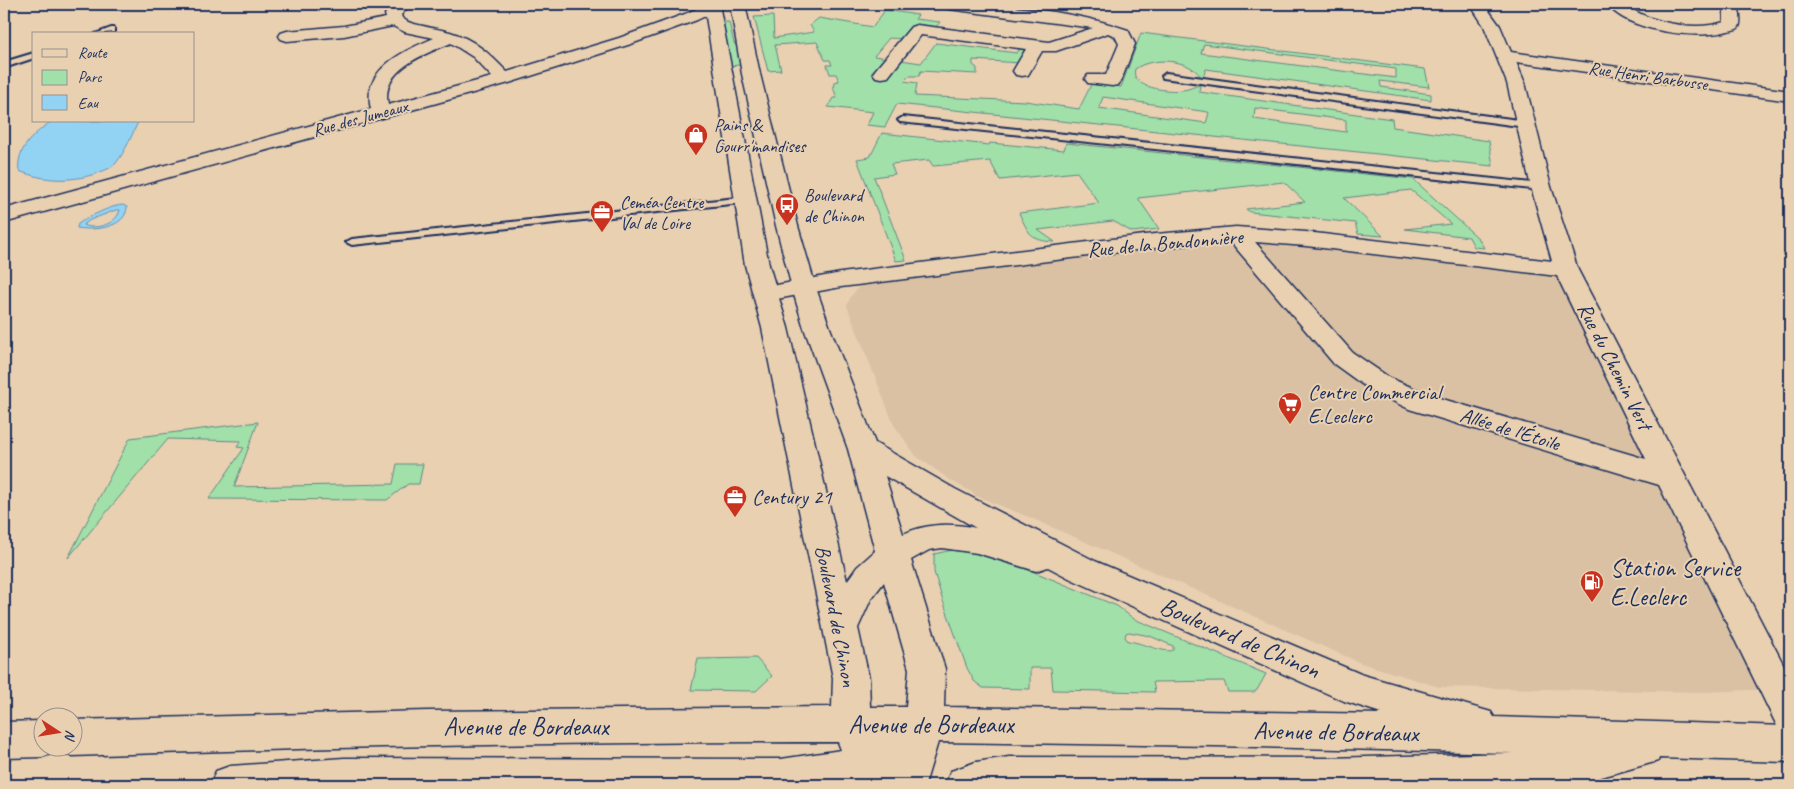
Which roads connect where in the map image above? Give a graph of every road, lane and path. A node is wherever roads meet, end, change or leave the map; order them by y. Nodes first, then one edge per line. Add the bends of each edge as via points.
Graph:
1 (403, 4) edge
2 (737, 4) edge
3 (949, 4) edge
4 (1478, 4) edge
5 (1614, 4) edge
6 (1731, 4) edge
7 (714, 5) edge
8 (395, 21) junction
9 (1107, 28) junction
10 (112, 30) dead end
11 (106, 32) edge
12 (287, 36) dead end
13 (449, 38) junction
14 (1036, 46) junction
15 (32, 56) edge
16 (1506, 56) junction
17 (4, 65) edge
18 (1022, 71) dead end
19 (882, 73) dead end
20 (1166, 76) dead end
21 (504, 79) junction
22 (1094, 79) dead end
23 (1790, 96) edge
24 (381, 112) junction
25 (903, 120) dead end
26 (1526, 124) junction
27 (1542, 187) junction
28 (746, 200) junction
29 (4, 216) edge
30 (1236, 234) junction
31 (352, 242) dead end
32 (1566, 270) junction
33 (804, 288) junction
34 (766, 294) junction
35 (863, 449) junction
36 (1670, 477) junction
37 (892, 554) junction
38 (1083, 570) junction
39 (840, 626) junction
40 (1790, 714) edge
41 (924, 725) junction
42 (851, 726) junction
43 (1525, 735) junction
44 (82, 738) edge
45 (32, 739) edge
46 (4, 740) edge
47 (1675, 740) junction
48 (1790, 744) edge
49 (869, 774) edge
50 (230, 785) edge
51 (905, 785) edge
52 (965, 785) edge

1 - 8 street via 393,14
2 - 33 street
3 - 9 street via 1094,23
4 - 16 street, Rue du Chemin Vert
5 - 6 street via 1648,22 1701,30 1732,25
7 - 21 street, Rue des Jumeaux via 691,17 624,41
7 - 28 street, Boulevard de Chinon
8 - 12 street via 344,31
8 - 13 street
9 - 14 street via 1050,47
9 - 22 street via 1122,33 1127,44 1112,81
10 - 11 lane
13 - 21 street via 475,50
13 - 24 street via 410,55 387,72 378,94
14 - 18 street
14 - 19 street via 917,30
15 - 17 lane
16 - 23 street, Rue Henri Barbusse
16 - 26 street, Rue du Chemin Vert
20 - 26 lane
21 - 24 street, Rue des Jumeaux
24 - 29 street, Rue des Jumeaux
25 - 27 lane
26 - 27 street, Rue du Chemin Vert
27 - 32 street, Rue du Chemin Vert
28 - 31 lane
28 - 34 street, Boulevard de Chinon via 757,264
30 - 32 street, Rue de la Bondonnière
30 - 33 street, Rue de la Bondonnière via 1144,242 841,280
30 - 36 street, Allée de l'Étoile via 1343,358 1380,384 1419,402
32 - 36 street, Rue du Chemin Vert
33 - 34 street, Rue de la Bondonnière
33 - 35 street
34 - 39 street, Boulevard de Chinon
35 - 37 street
35 - 38 street, Boulevard de Chinon via 944,497
36 - 40 street, Rue du Chemin Vert
37 - 38 street via 941,536
37 - 39 street via 861,585
37 - 41 street via 927,669
38 - 43 street, Boulevard de Chinon via 1357,689 1422,710
39 - 42 street, Boulevard de Chinon via 851,678
41 - 42 street, Avenue de Bordeaux
41 - 43 street, Avenue de Bordeaux
41 - 49 street via 894,748
41 - 51 street
42 - 44 street, Avenue de Bordeaux via 406,728
42 - 49 street, Boulevard de Chinon
43 - 47 street, Avenue de Bordeaux
45 - 46 street
47 - 48 street, Avenue de Bordeaux
47 - 52 street via 1556,771 1328,777 1009,776
49 - 50 street via 839,770 781,778 344,777

